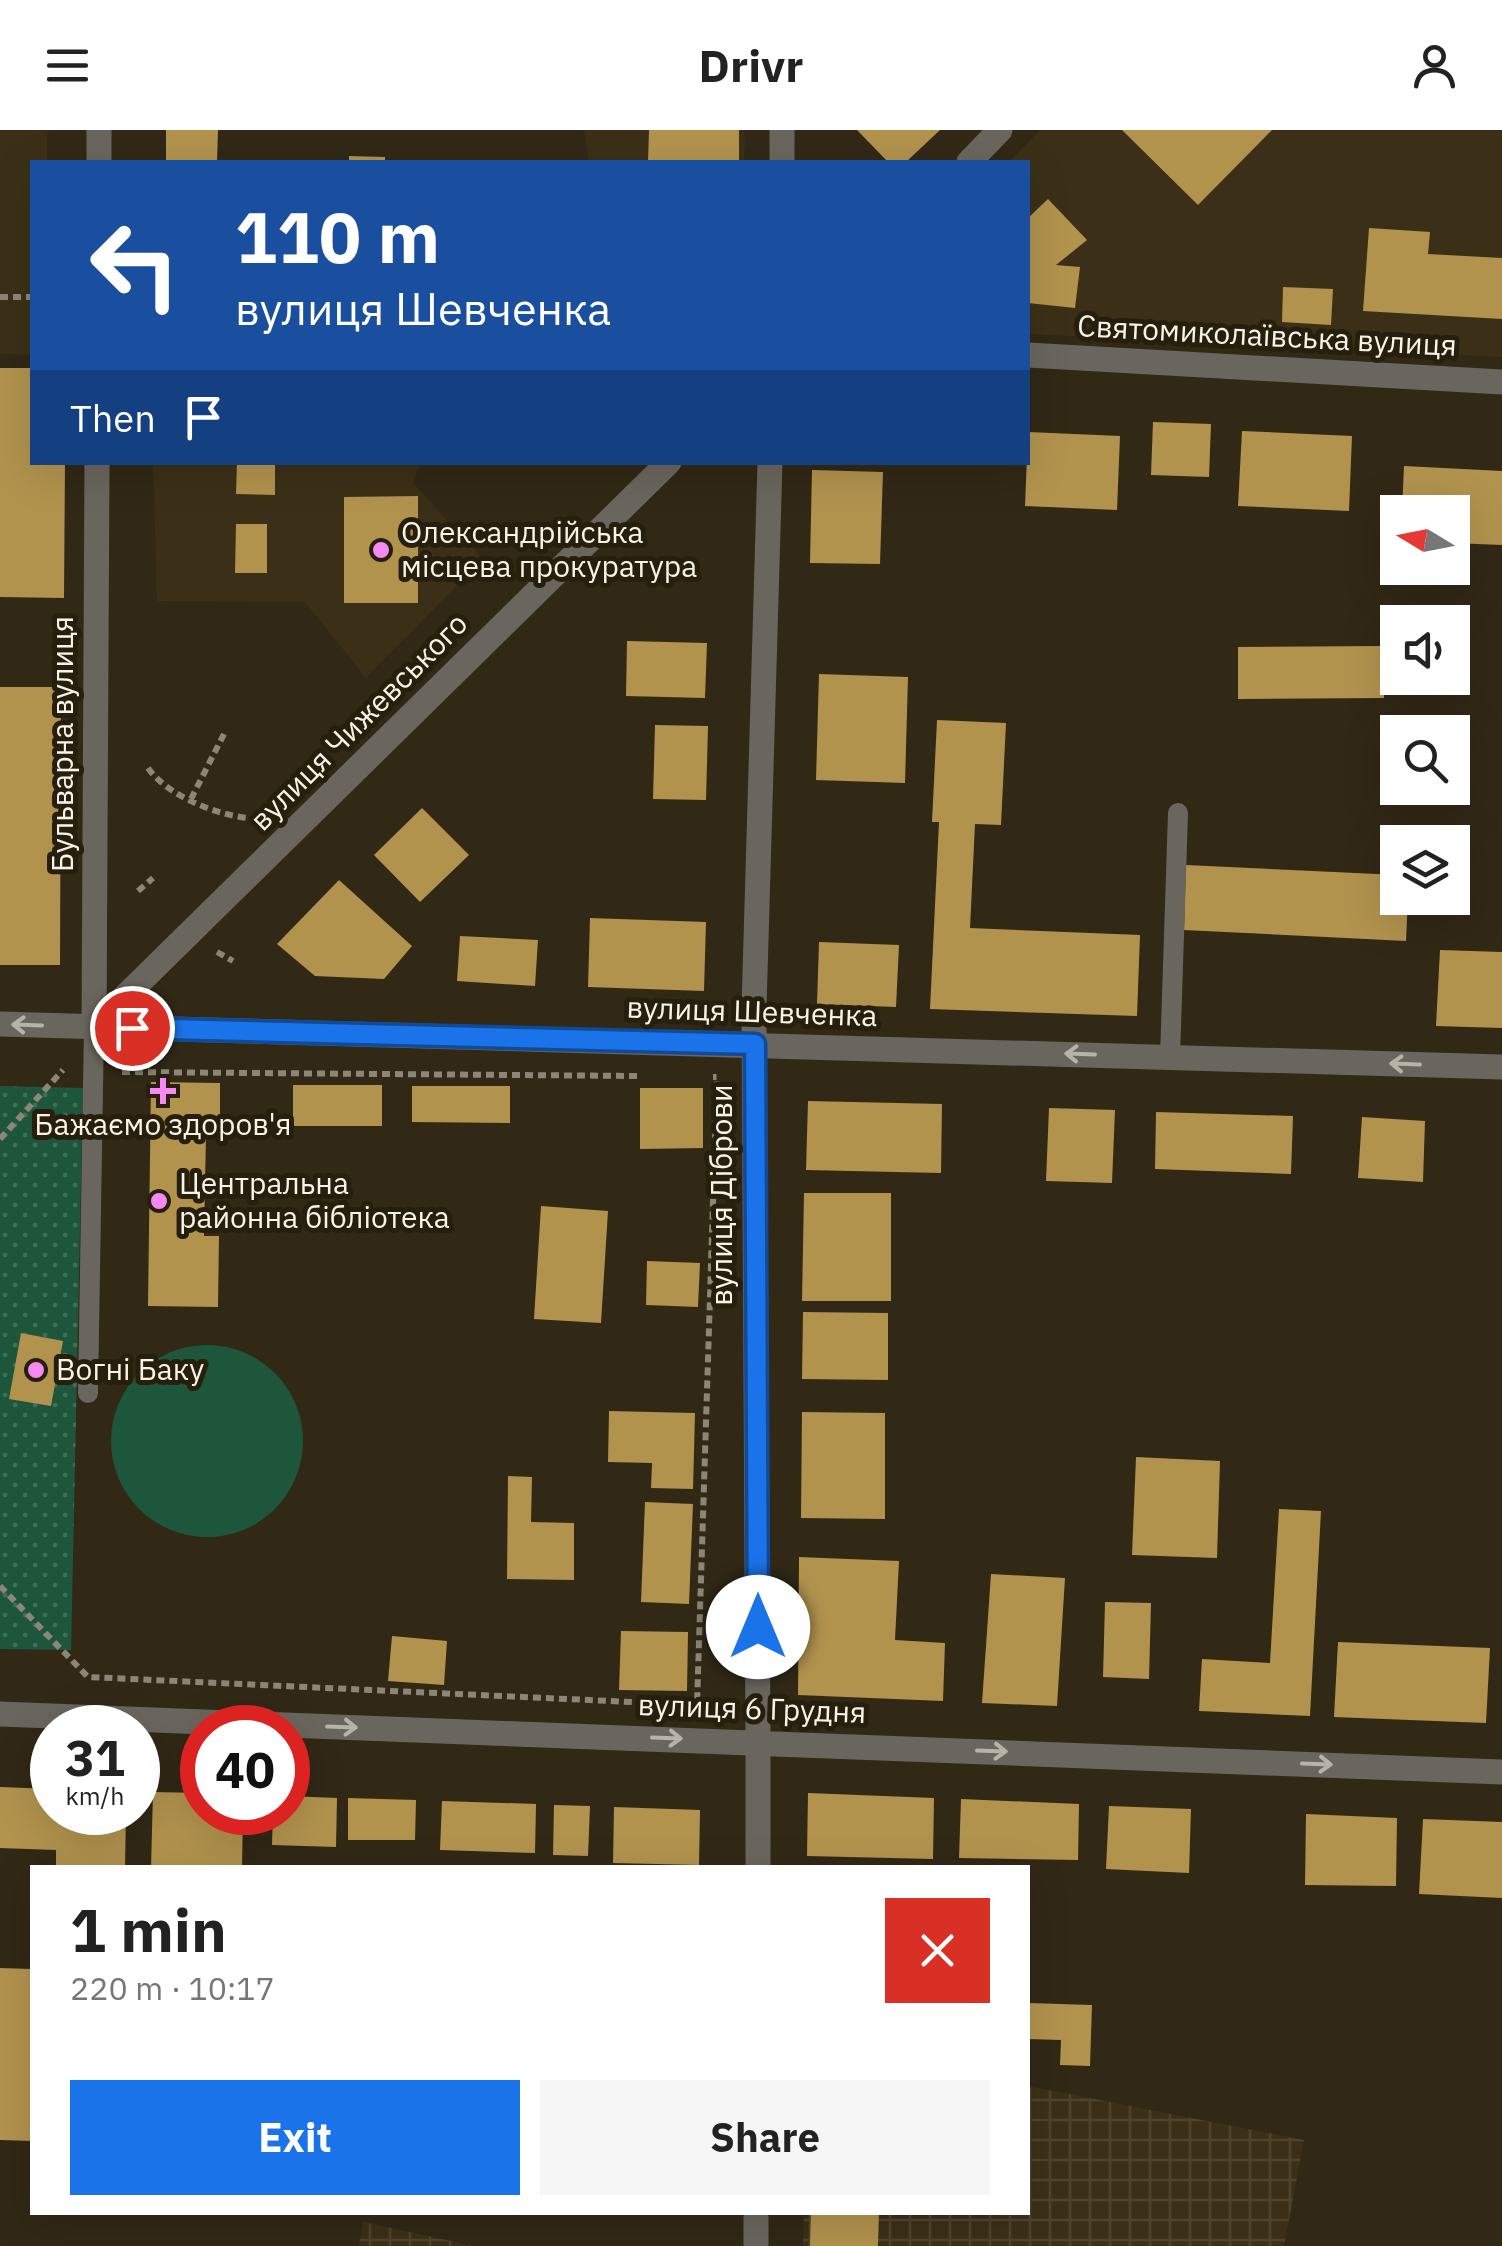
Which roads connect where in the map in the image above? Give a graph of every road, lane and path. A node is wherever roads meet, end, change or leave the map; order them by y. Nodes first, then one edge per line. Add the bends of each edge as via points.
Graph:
1 (99, 130) edge
2 (782, 130) edge
3 (1000, 130) edge
4 (99, 160) edge
5 (782, 160) edge
6 (971, 160) edge
7 (30, 297) edge
8 (0, 298) edge
9 (1030, 356) edge
10 (1502, 382) edge
11 (98, 465) edge
12 (666, 465) edge
13 (770, 465) edge
14 (224, 734) dead end
15 (148, 768) dead end
16 (191, 799) junction
17 (1178, 813) dead end
18 (249, 818) dead end
19 (153, 878) dead end
20 (138, 891) dead end
21 (217, 952) dead end
22 (232, 961) dead end
23 (0, 1024) edge
24 (94, 1027) junction
25 (755, 1044) junction
26 (1170, 1057) junction
27 (1502, 1067) edge
28 (63, 1070) dead end
29 (122, 1072) dead end
30 (658, 1076) dead end
31 (697, 1077) dead end
32 (0, 1139) edge
33 (88, 1393) dead end
34 (0, 1586) edge
35 (0, 1714) edge
36 (758, 1742) junction
37 (1502, 1772) edge
38 (758, 1865) edge
39 (756, 2215) edge
40 (756, 2246) edge

1 - 4 street
2 - 5 street
3 - 6 street
7 - 8 path
9 - 10 street, Святомиколаївська вулиця
11 - 24 street, Бульварна вулиця
12 - 24 street, вулиця Чижевського
13 - 25 street, вулиця Діброви
14 - 16 path
15 - 16 path via 158,783
16 - 18 path
17 - 26 lane
19 - 20 path
21 - 22 path
24 -> 23 street, вулиця Шевченка
24 - 25 street, вулиця Шевченка
24 - 33 lane
26 -> 25 street, вулиця Шевченка
25 - 36 street, вулиця Діброви
27 -> 26 street, вулиця Шевченка
28 - 32 path
29 - 30 path
31 - 34 path via 717,1077 698,1705 88,1677
35 -> 36 street, вулиця 6 Грудня
36 -> 37 street, вулиця 6 Грудня
36 - 38 street, вулиця Діброви
39 - 40 street

